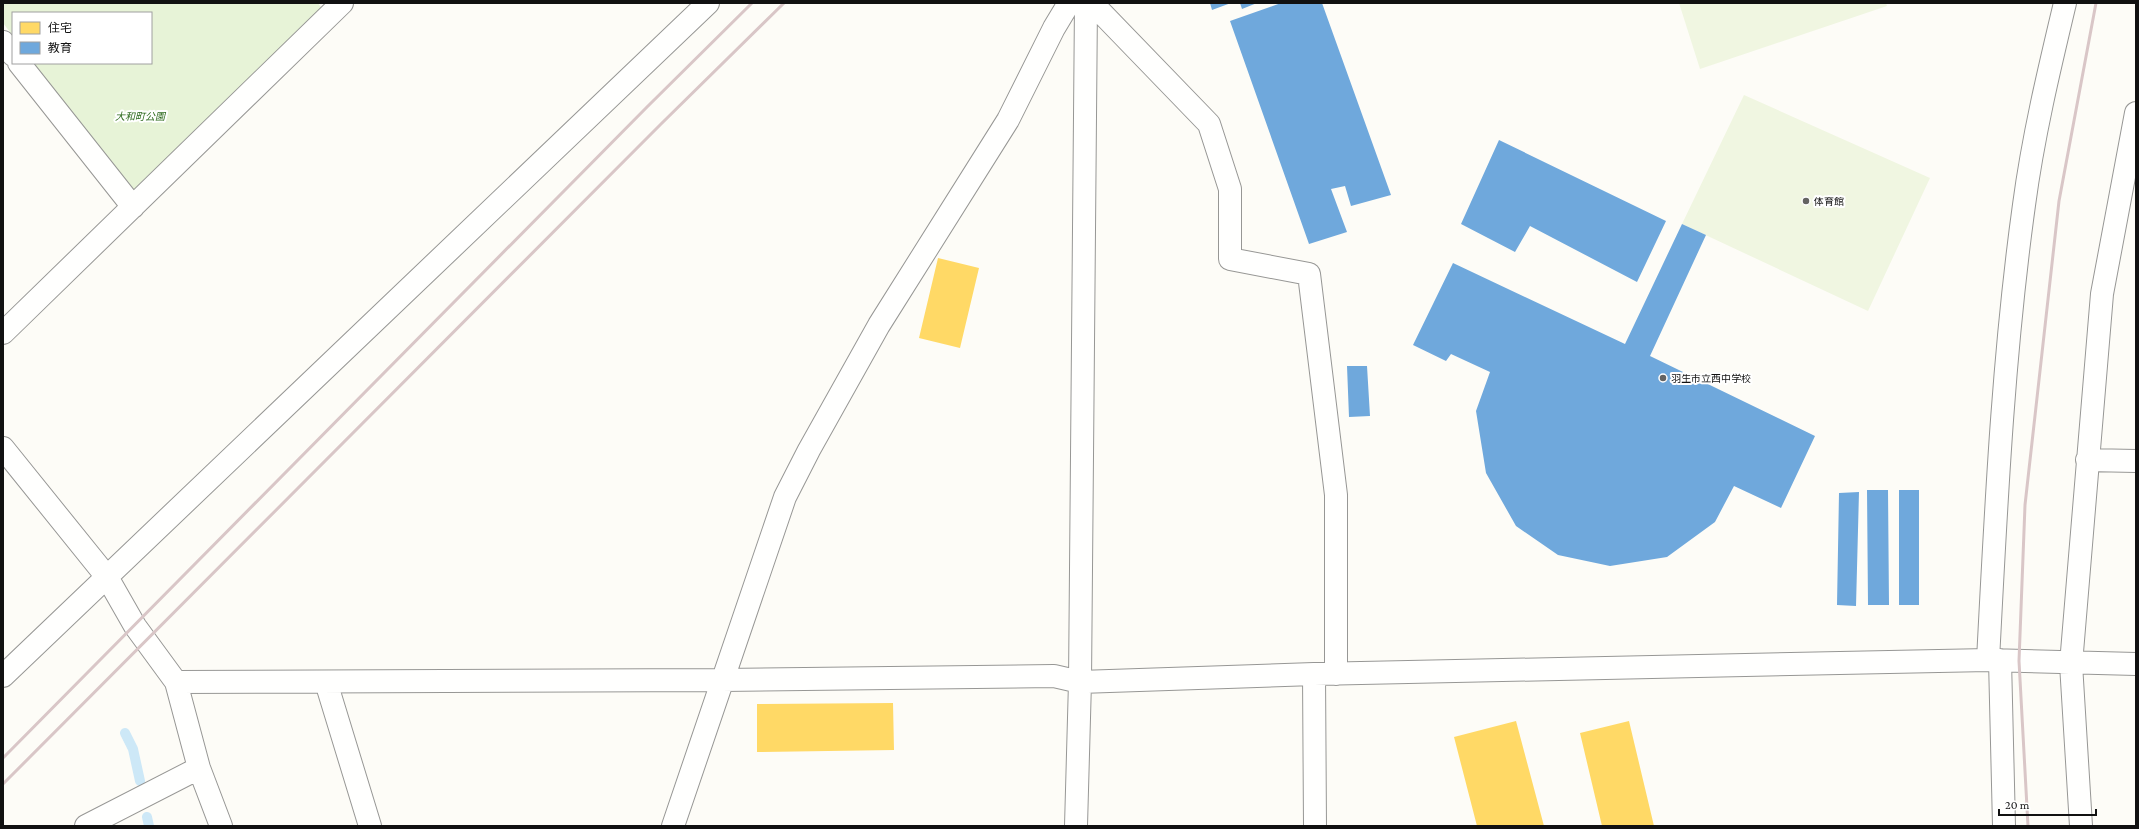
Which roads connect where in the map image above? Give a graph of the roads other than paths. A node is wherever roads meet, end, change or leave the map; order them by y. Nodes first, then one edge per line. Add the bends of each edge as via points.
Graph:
1 (708, 3) edge
2 (1069, 3) edge
3 (1086, 3) edge
4 (1092, 3) edge
5 (2065, 3) edge
6 (337, 5) edge
7 (3, 42) edge
8 (12, 54) edge
9 (20, 64) edge
10 (2136, 113) edge
11 (133, 206) junction
12 (3, 333) edge
13 (3, 448) edge
14 (2087, 460) junction
15 (2136, 461) edge
16 (107, 577) junction
17 (1994, 660) junction
18 (2071, 664) junction
19 (2136, 664) edge
20 (1314, 674) junction
21 (1336, 674) junction
22 (3, 676) edge
23 (722, 680) junction
24 (176, 682) junction
25 (326, 682) junction
26 (1080, 682) junction
27 (199, 768) junction
28 (86, 826) edge
29 (221, 826) edge
30 (370, 826) edge
31 (673, 826) edge
32 (1076, 826) edge
33 (1315, 826) edge
34 (2004, 826) edge
35 (2081, 826) edge

1 - 16 street
2 - 23 street via 1008,120 879,326 809,450 785,497
3 - 26 street
4 - 21 street via 1209,124 1230,189 1230,259 1309,274 1336,494
5 - 17 street via 2047,76 2024,204 2018,253 1998,467
6 - 11 street
7 - 8 street
9 - 11 street
10 - 14 street via 2102,294
11 - 12 street
13 - 16 street
14 - 15 street
14 - 18 street
16 - 22 street
16 - 24 street via 136,626
17 - 18 street
17 - 21 street
17 - 34 street
18 - 19 street
18 - 35 street
20 - 21 street
20 - 26 street
20 - 33 street
23 - 25 street
23 - 26 street via 1054,676
23 - 31 street
24 - 25 street
24 - 27 street
25 - 30 street
26 - 32 street
27 - 28 street
27 - 29 street

